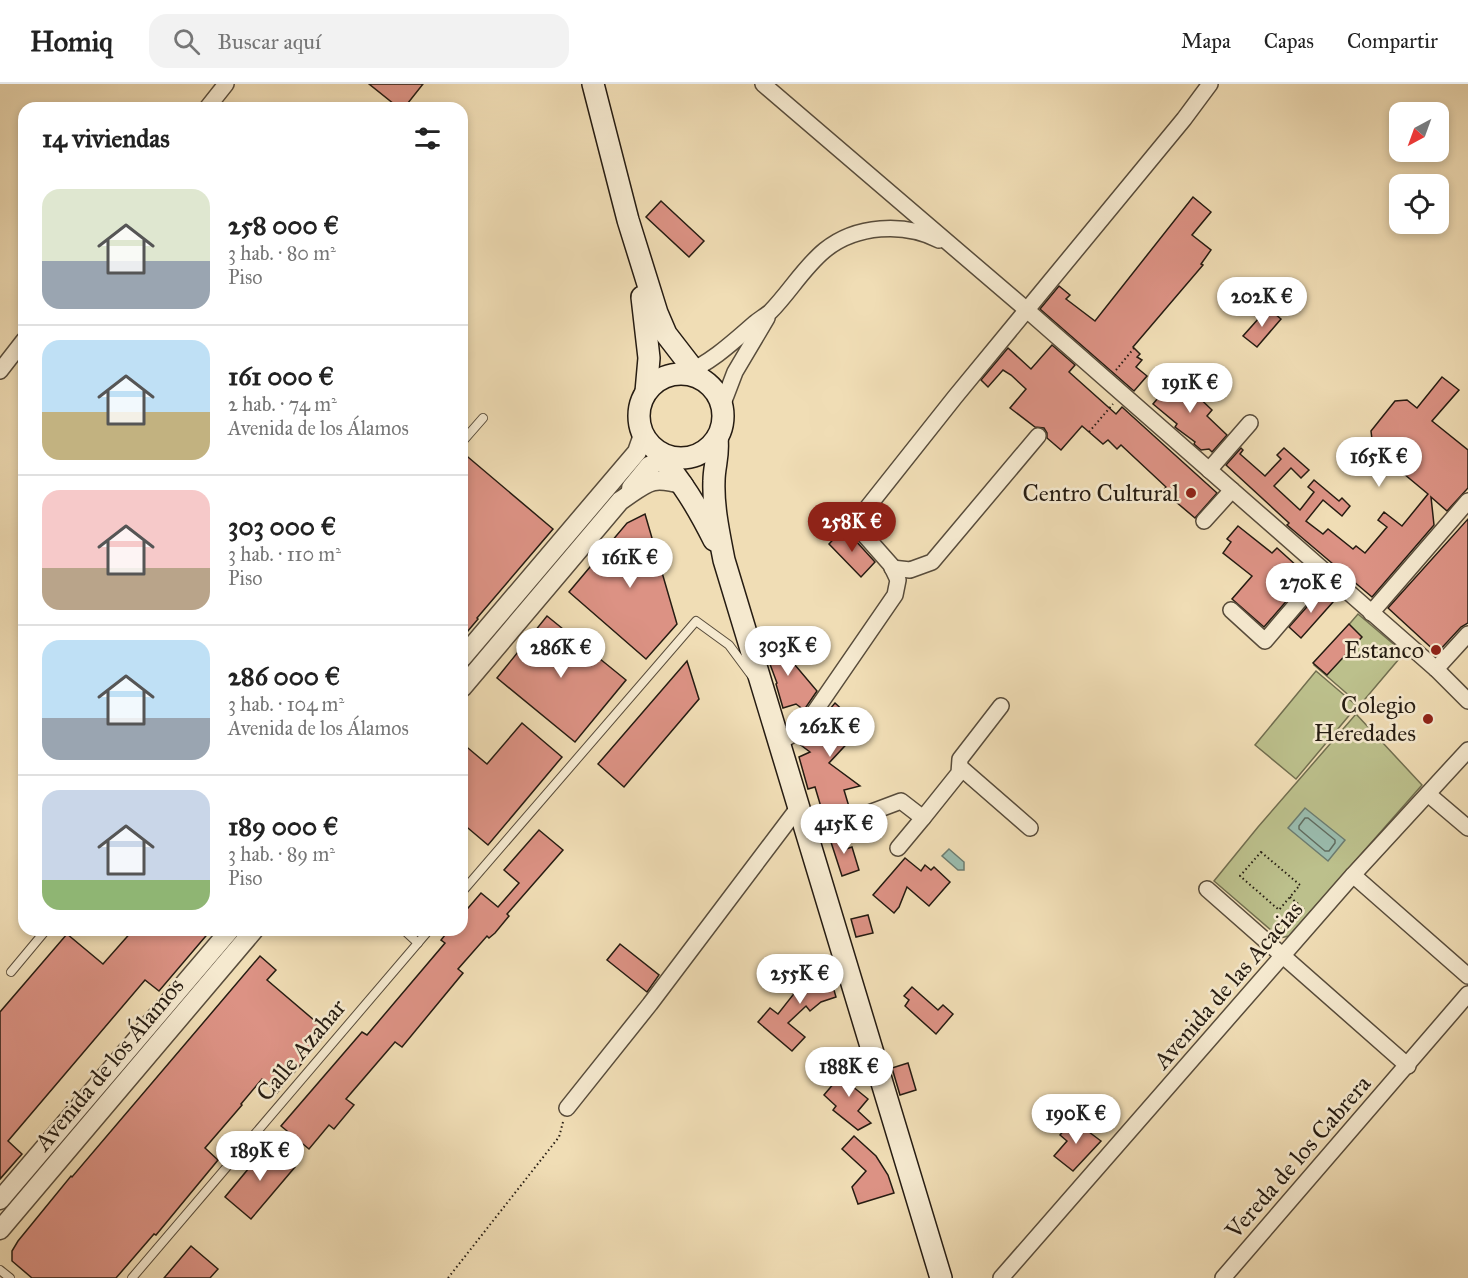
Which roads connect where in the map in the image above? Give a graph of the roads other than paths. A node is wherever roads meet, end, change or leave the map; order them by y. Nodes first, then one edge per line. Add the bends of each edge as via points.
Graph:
1 (226, 84) edge
2 (593, 84) edge
3 (763, 84) edge
4 (1210, 84) edge
5 (212, 102) edge
6 (628, 220) junction
7 (955, 249) junction
8 (1028, 311) junction
9 (769, 312) junction
10 (674, 345) junction
11 (18, 348) edge
12 (720, 352) junction
13 (0, 371) edge
14 (692, 374) junction
15 (646, 392) junction
16 (722, 406) junction
17 (483, 418) dead end
18 (1250, 423) dead end
19 (468, 435) edge
20 (643, 435) junction
21 (1038, 436) dead end
22 (717, 439) junction
23 (663, 456) junction
24 (1209, 470) junction
25 (684, 485) junction
26 (1232, 490) junction
27 (620, 501) junction
28 (1468, 501) edge
29 (1204, 521) dead end
30 (724, 560) junction
31 (892, 568) junction
32 (1324, 572) junction
33 (1231, 610) dead end
34 (1371, 613) junction
35 (1468, 633) edge
36 (468, 651) edge
37 (1436, 669) junction
38 (468, 681) edge
39 (763, 690) junction
40 (1468, 701) edge
41 (1001, 706) dead end
42 (778, 743) junction
43 (1468, 750) edge
44 (960, 767) junction
45 (1428, 794) junction
46 (798, 807) junction
47 (923, 818) junction
48 (1030, 828) dead end
49 (1468, 828) edge
50 (805, 832) junction
51 (898, 848) dead end
52 (1353, 875) junction
53 (468, 885) edge
54 (1207, 889) dead end
55 (41, 936) edge
56 (225, 936) edge
57 (249, 936) edge
58 (410, 936) edge
59 (424, 936) edge
60 (418, 943) junction
61 (1283, 956) junction
62 (11, 972) dead end
63 (1468, 976) edge
64 (1468, 994) edge
65 (1408, 1066) junction
66 (567, 1108) road end
67 (0, 1200) edge
68 (0, 1230) edge
69 (0, 1270) edge
70 (10, 1278) edge
71 (132, 1278) edge
72 (941, 1278) edge
73 (1000, 1278) edge
74 (1223, 1278) edge

1 - 5 street
2 - 6 main road
3 - 7 street
4 - 8 street
6 - 10 main road via 657,313
6 - 15 main road via 645,317 649,358
7 - 8 street
7 - 9 street via 908,230 865,231 848,236 826,250
8 - 24 street
8 - 31 street via 860,518 860,530
9 - 12 street
9 - 16 street via 735,372
10 - 12 street via 700,354
10 - 14 main road
11 - 13 street
12 - 14 street
14 - 15 main road via 669,375
14 - 16 main road via 710,385
15 - 20 main road via 640,405
16 - 22 main road via 724,418
17 - 19 lane
18 - 24 street
20 - 23 main road
20 - 36 street via 637,452
21 - 31 street via 932,562 910,570
22 - 23 main road via 700,454 679,459
22 - 30 main road via 715,502
23 - 25 main road
23 - 27 street via 649,466
24 - 26 street
25 - 27 street via 654,480
25 - 30 main road
26 - 29 street
26 - 32 street
27 - 38 street
28 - 34 street
30 - 39 main road
31 - 42 street via 898,580 895,595 811,717 800,730
32 - 33 street via 1265,642
32 - 34 street
34 - 37 street
35 - 37 street
37 - 40 street
39 - 42 main road
39 - 53 lane via 729,645 696,621
41 - 44 street via 960,759
42 - 46 main road
43 - 45 street, Avenida de las Acacias
44 - 47 street
44 - 48 street
45 - 49 street
45 - 52 street, Avenida de las Acacias
46 - 50 main road
46 - 66 street
47 - 50 street via 901,801
47 - 51 street
50 - 72 main road
52 - 61 street, Avenida de las Acacias
52 - 63 street
54 - 61 street
55 - 62 lane
56 - 67 street, Avenida de los Álamos
57 - 68 street, Avenida de los Álamos
58 - 60 lane
59 - 60 lane, Calle Azahar
60 - 71 lane, Calle Azahar
61 - 65 street
61 - 73 street, Avenida de las Acacias
64 - 65 street, Vereda de los Cabrera
65 - 74 street, Vereda de los Cabrera
69 - 70 lane

